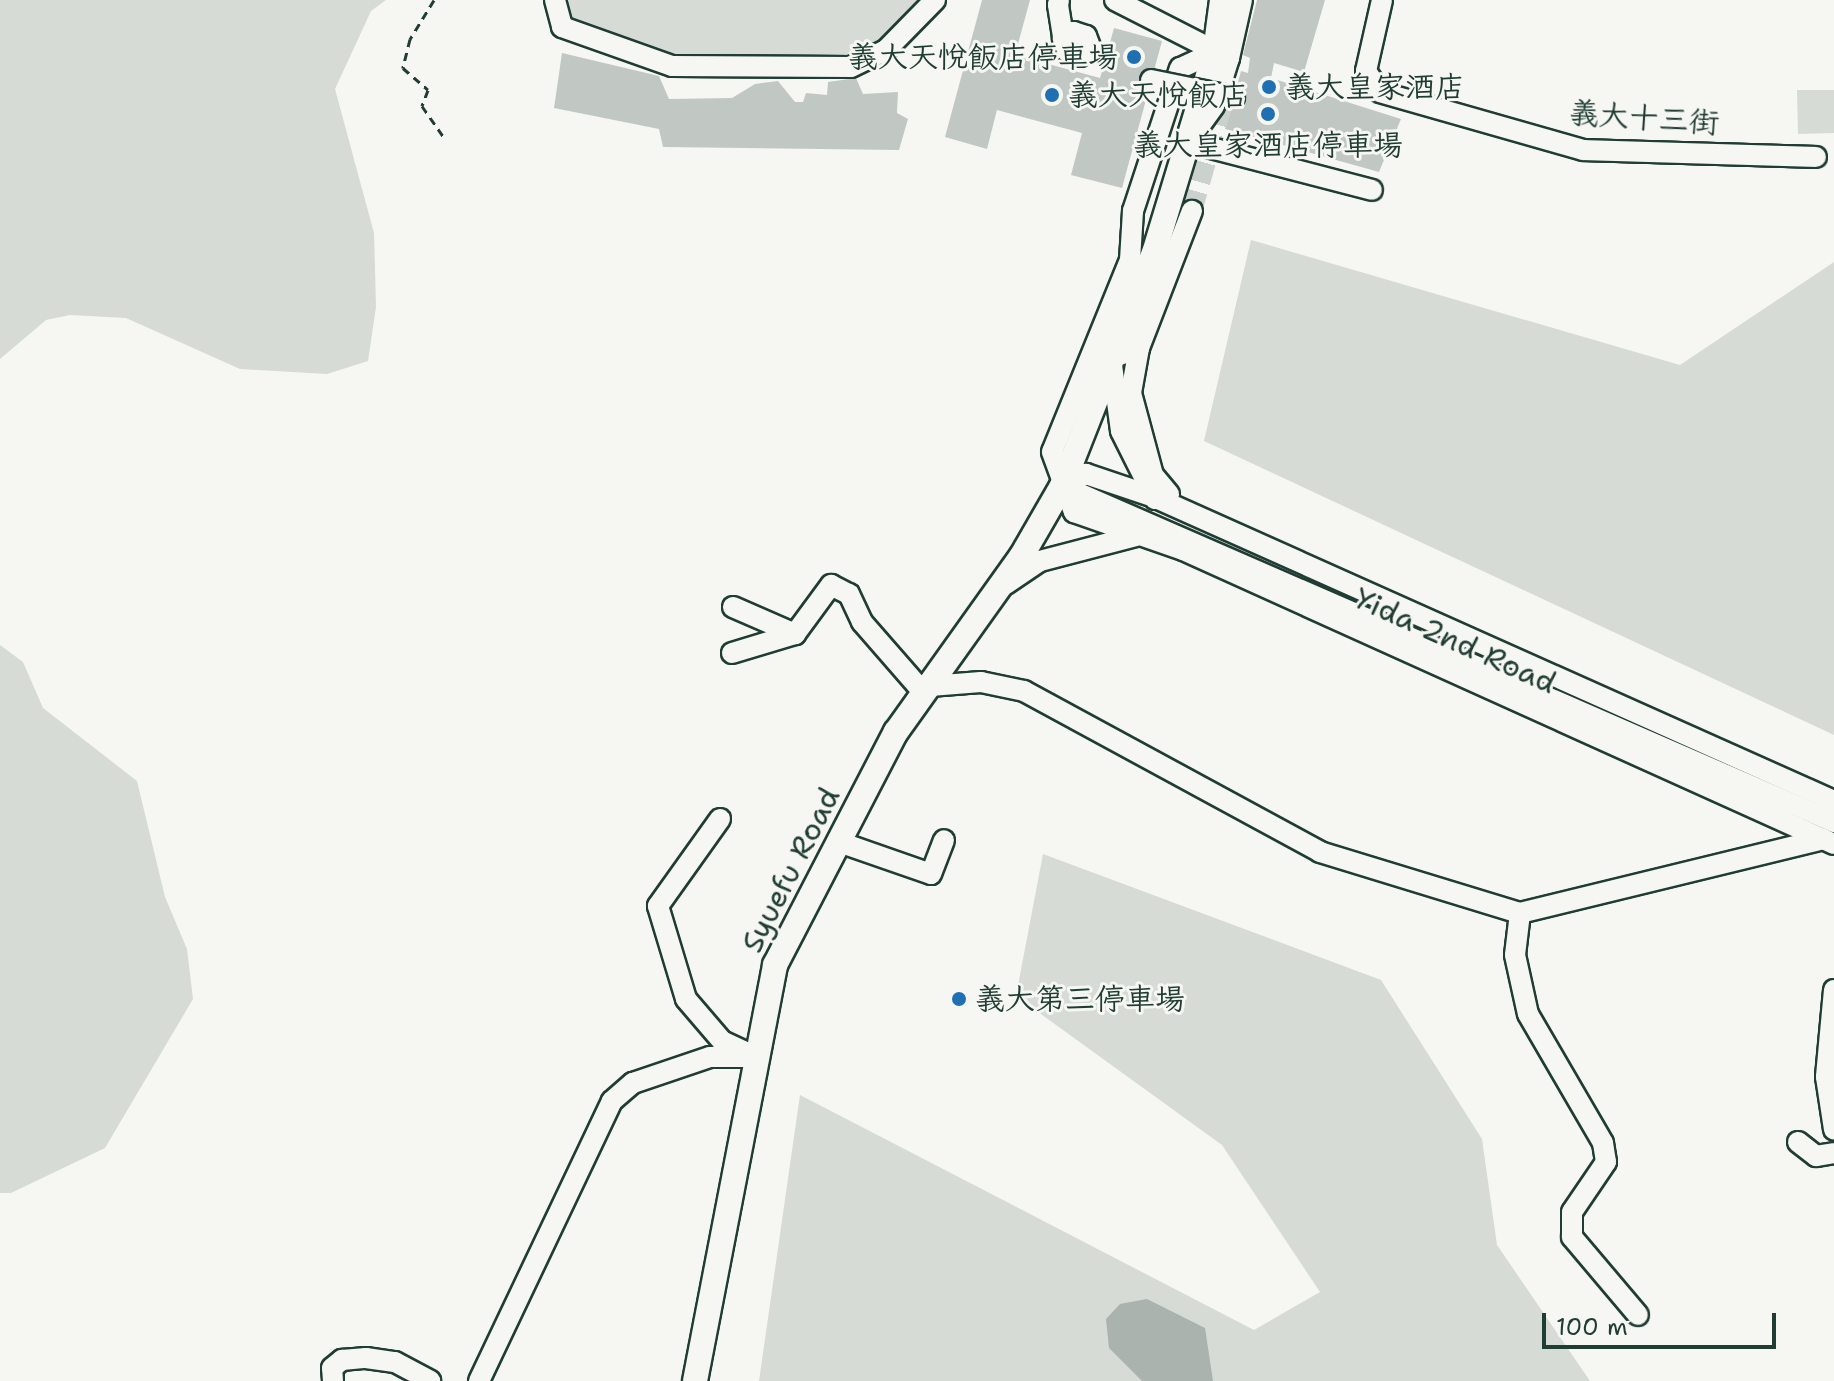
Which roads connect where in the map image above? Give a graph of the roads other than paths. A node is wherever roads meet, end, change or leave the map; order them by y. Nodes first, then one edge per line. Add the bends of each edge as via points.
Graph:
1 (555, 0) edge
2 (935, 0) edge
3 (1059, 0) edge
4 (1115, 0) edge
5 (1222, 0) edge
6 (1233, 0) edge
7 (1242, 0) edge
8 (1382, 0) edge
9 (1063, 38) dead end
10 (1222, 55) junction
11 (1151, 80) dead end
12 (1185, 83) junction
13 (1234, 97) dead end
14 (1188, 142) junction
15 (1816, 157) dead end
16 (1372, 190) dead end
17 (1192, 211) tunnel mouth
18 (1137, 295) junction
19 (1139, 348) junction
20 (1111, 358) junction
21 (1062, 486) junction
22 (1154, 497) junction
23 (1185, 513) junction
24 (1181, 534) junction
25 (1140, 535) junction
26 (1000, 588) junction
27 (733, 607) dead end
28 (795, 634) junction
29 (732, 653) dead end
30 (927, 690) junction
31 (1834, 801) edge
32 (720, 819) dead end
33 (1834, 822) edge
34 (1830, 839) edge
35 (944, 840) dead end
36 (839, 842) junction
37 (1520, 913) junction
38 (1834, 990) edge
39 (756, 1057) junction
40 (1834, 1129) edge
41 (1798, 1142) dead end
42 (1834, 1153) edge
43 (1638, 1315) dead end
44 (333, 1381) edge
45 (430, 1381) edge
46 (479, 1381) edge
47 (695, 1381) edge

1 - 2 street via 562,27 672,66 851,67 886,50
3 - 9 street
4 - 10 street
5 - 10 main road, Syuefu Road
6 - 10 street
7 - 10 street
8 - 15 street, 義大十三街 via 1366,71 1380,92 1583,150
10 - 14 main road, Syuefu Road
10 - 21 street via 1180,68 1133,211 1130,260 1052,452
11 - 12 street, bridge
12 - 13 street, bridge
12 - 18 street via 1142,224
14 - 16 street
14 - 18 main road, Syuefu Road
17 - 19 street, Yida 2nd Road
18 - 20 main road, Syuefu Road
19 - 20 street
19 - 23 street, Yida 2nd Road via 1131,393 1153,475
20 - 21 main road, Syuefu Road
20 - 22 street via 1121,431
21 - 22 street, Yida 2nd Road via 1086,474
21 - 24 street, Yida 2nd Road
21 - 25 street, Yida 2nd Road via 1074,512
21 - 26 main road, Syuefu Road
22 - 23 street, Yida 2nd Road
22 - 24 street
23 - 31 street, Yida 2nd Road
24 - 25 street
24 - 33 street, Yida 2nd Road
25 - 26 street via 1040,561
25 - 34 street, Yida 2nd Road
26 - 30 main road, Syuefu Road
27 - 28 street
28 - 29 street
28 - 30 street via 831,585 849,594 862,622
30 - 36 main road, Syuefu Road
30 - 37 street via 981,682 1024,691 1320,852
32 - 39 street via 658,906 686,999 722,1041
34 - 37 street
35 - 36 street via 931,874
36 - 39 main road, Syuefu Road via 775,965
37 - 43 street via 1515,955 1528,1014 1603,1143 1606,1162 1572,1212 1572,1237
38 - 40 street via 1826,1077
39 - 46 street via 710,1057 633,1083 612,1101
39 - 47 main road, Syuefu Road
41 - 42 street via 1816,1156
44 - 45 street via 332,1368 342,1360 366,1358 395,1362

